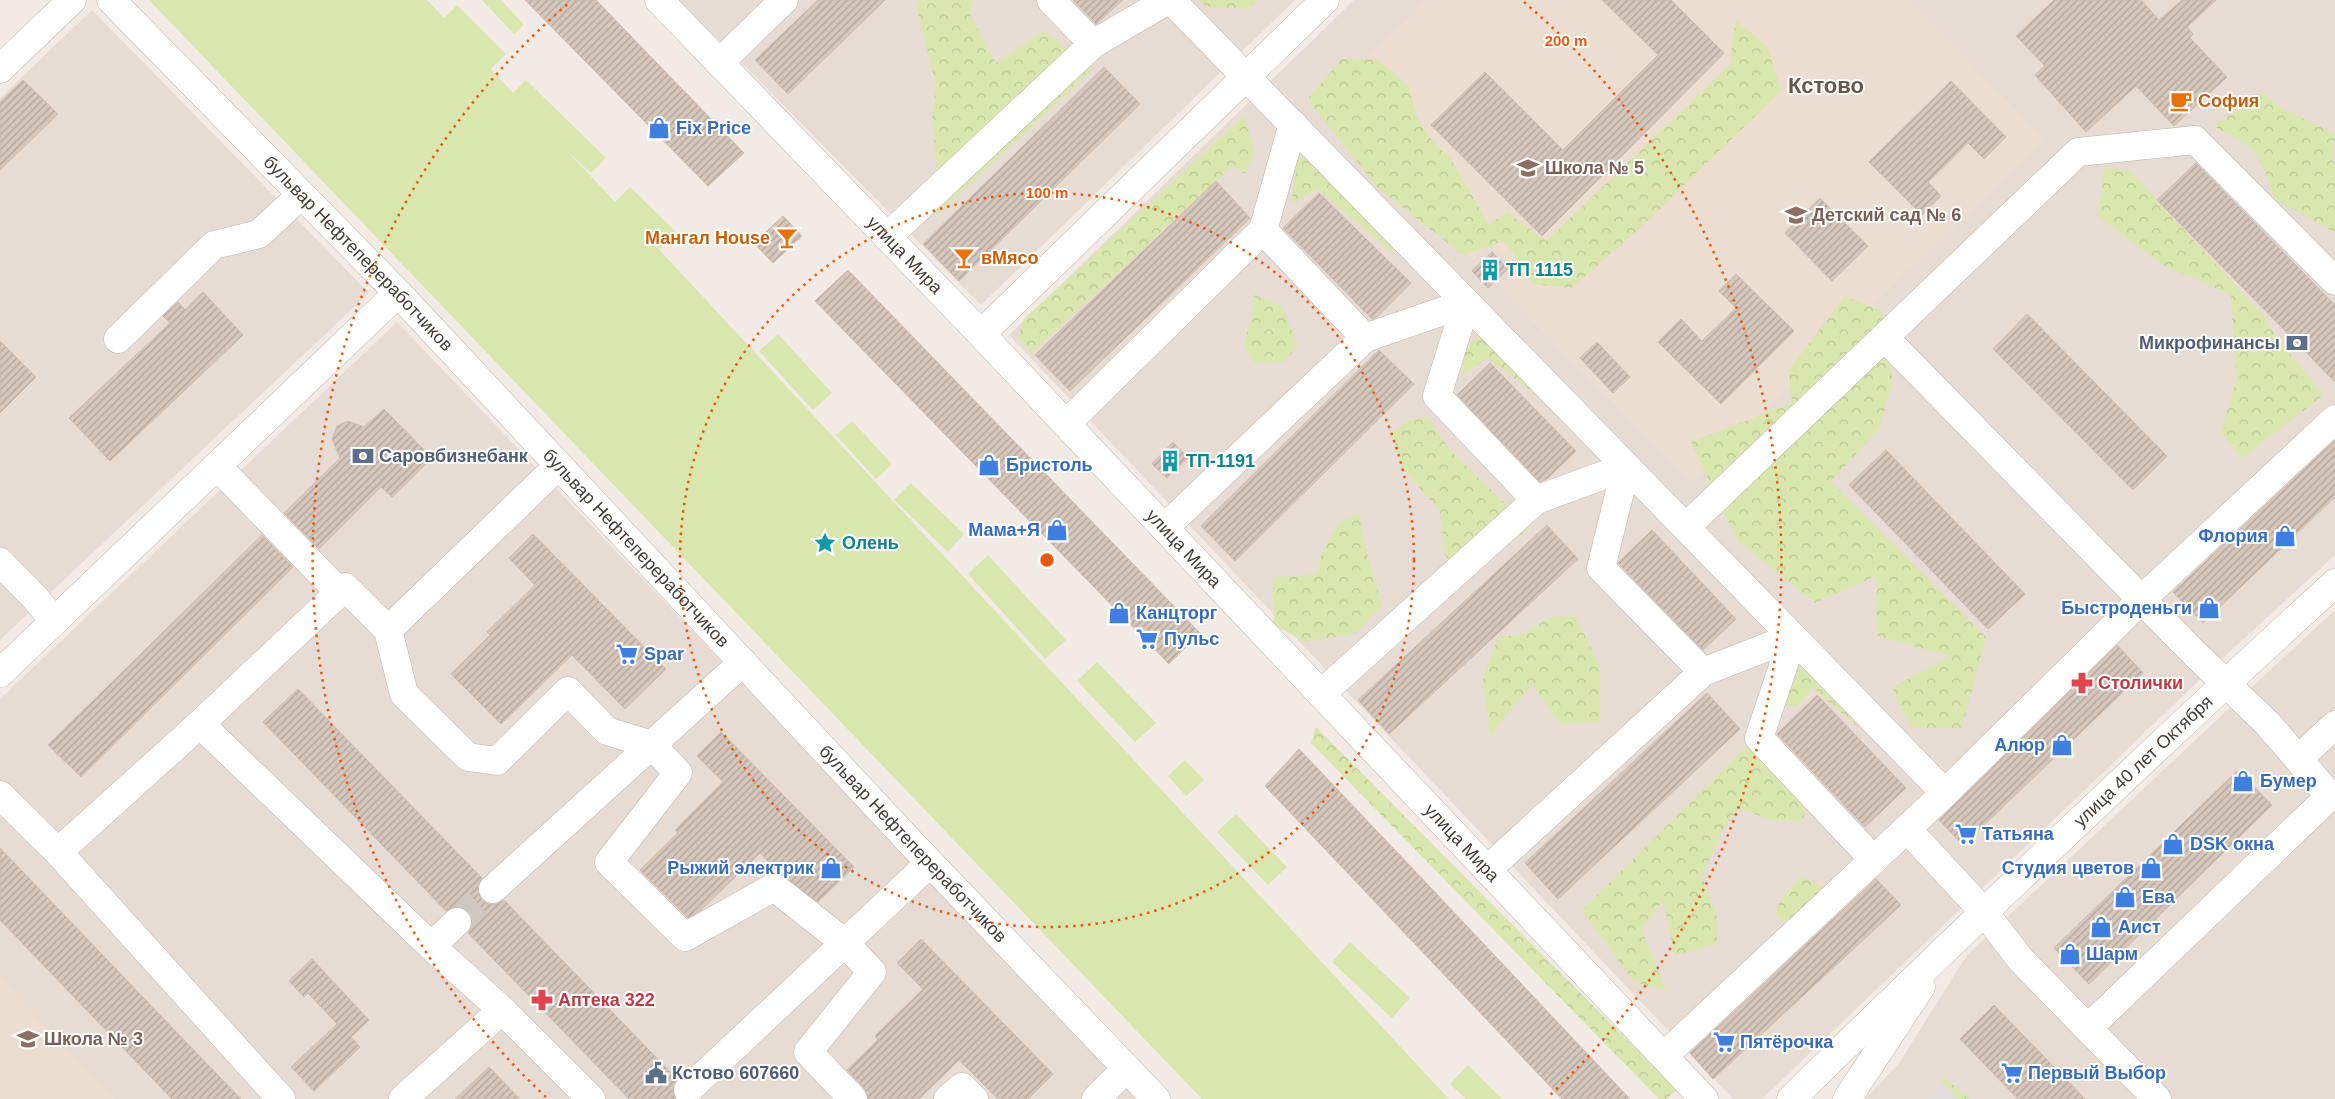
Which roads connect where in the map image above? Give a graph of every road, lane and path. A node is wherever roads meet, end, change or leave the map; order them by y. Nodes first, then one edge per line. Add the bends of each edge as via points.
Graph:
1 (72, 0) edge
2 (111, 0) edge
3 (659, 0) edge
4 (784, 0) edge
5 (1051, 0) edge
6 (1170, 0) edge
7 (1325, 0) edge
8 (1093, 44) junction
9 (719, 63) junction
10 (0, 69) edge
11 (1246, 76) junction
12 (1293, 124) junction
13 (301, 195) junction
14 (1263, 230) junction
15 (887, 237) junction
16 (2335, 281) edge
17 (398, 293) junction
18 (1466, 303) junction
19 (981, 334) junction
20 (1365, 338) junction
21 (1885, 338) junction
22 (118, 339) dead end
23 (2335, 419) edge
24 (1066, 424) junction
25 (559, 465) junction
26 (217, 466) junction
27 (1626, 466) junction
28 (1536, 500) junction
29 (1164, 528) junction
30 (1686, 528) junction
31 (0, 562) edge
32 (2335, 583) edge
33 (339, 592) junction
34 (2142, 599) junction
35 (54, 622) junction
36 (388, 630) junction
37 (1792, 637) junction
38 (743, 662) junction
39 (1703, 672) junction
40 (0, 673) edge
41 (2226, 683) junction
42 (1321, 694) junction
43 (200, 724) junction
44 (2335, 725) edge
45 (652, 745) junction
46 (2299, 758) junction
47 (1945, 793) junction
48 (0, 795) edge
49 (2333, 798) edge
50 (1907, 829) junction
51 (58, 852) junction
52 (1874, 860) junction
53 (930, 864) junction
54 (1487, 870) junction
55 (493, 889) tunnel mouth
56 (1984, 912) junction
57 (457, 922) tunnel mouth
58 (1951, 942) junction
59 (845, 943) junction
60 (432, 946) junction
61 (502, 1010) junction
62 (2088, 1028) junction
63 (1664, 1056) junction
64 (1126, 1069) junction
65 (688, 1090) dead end
66 (281, 1099) edge
67 (403, 1099) edge
68 (591, 1099) edge
69 (853, 1099) edge
70 (948, 1099) edge
71 (974, 1099) edge
72 (1096, 1099) edge
73 (1156, 1099) edge
74 (1704, 1099) edge
75 (1791, 1099) edge
76 (1847, 1099) edge
77 (2157, 1099) edge

1 - 10 street
2 - 13 street, бульвар Нефтепереработчиков
3 - 9 street, улица Мира
4 - 9 street
5 - 8 street
6 - 8 street
6 - 11 street
7 - 11 street
8 - 15 street
9 - 15 street, улица Мира
11 - 12 street
11 - 19 street
12 - 14 street
12 - 18 street
13 - 17 street, бульвар Нефтепереработчиков
13 - 22 street via 259,234 214,245
14 - 20 street
14 - 24 street
15 - 19 street, улица Мира
16 - 21 street via 2195,140 2078,152
17 - 25 street, бульвар Нефтепереработчиков
17 - 26 street
18 - 20 street
18 - 27 street
18 - 28 street via 1437,396
19 - 24 street, улица Мира
20 - 29 street
21 - 30 street
21 - 34 street
23 - 34 street
24 - 29 street, улица Мира
25 - 36 street
25 - 38 street, бульвар Нефтепереработчиков
26 - 33 street
26 - 35 street
27 - 28 street
27 - 30 street
27 - 39 street via 1601,568
28 - 42 street
29 - 42 street, улица Мира
30 - 37 street
31 - 35 street
32 - 41 street, улица 40 лет Октября
33 - 36 street via 345,587
33 - 43 street
34 - 41 street
34 - 47 street
35 - 40 street
36 - 45 street via 404,694 468,757 497,761 568,690 607,731
37 - 39 street
37 - 47 street
37 - 52 street via 1759,738
38 - 45 street
38 - 53 street, бульвар Нефтепереработчиков
39 - 54 street
41 - 46 street
41 - 56 street, улица 40 лет Октября
42 - 54 street, улица Мира
43 - 51 street
43 - 60 street
44 - 46 street
45 - 55 street
45 - 59 street via 678,773 608,862 684,938 774,887
46 - 49 street
47 - 50 street
48 - 51 street
49 - 62 street
50 - 52 street
50 - 56 street
51 - 66 street
52 - 63 street
53 - 59 street
53 - 64 street, бульвар Нефтепереработчиков
54 - 63 street, улица Мира
56 - 58 street, улица 40 лет Октября
56 - 62 street via 2021,960
57 - 60 street
58 - 75 street
58 - 76 street
59 - 65 street
59 - 69 street via 872,972 808,1052
60 - 61 street
61 - 67 street
61 - 68 street
62 - 77 street
63 - 74 street, улица Мира
64 - 72 street
64 - 73 street, бульвар Нефтепереработчиков
70 - 71 street via 962,1087

